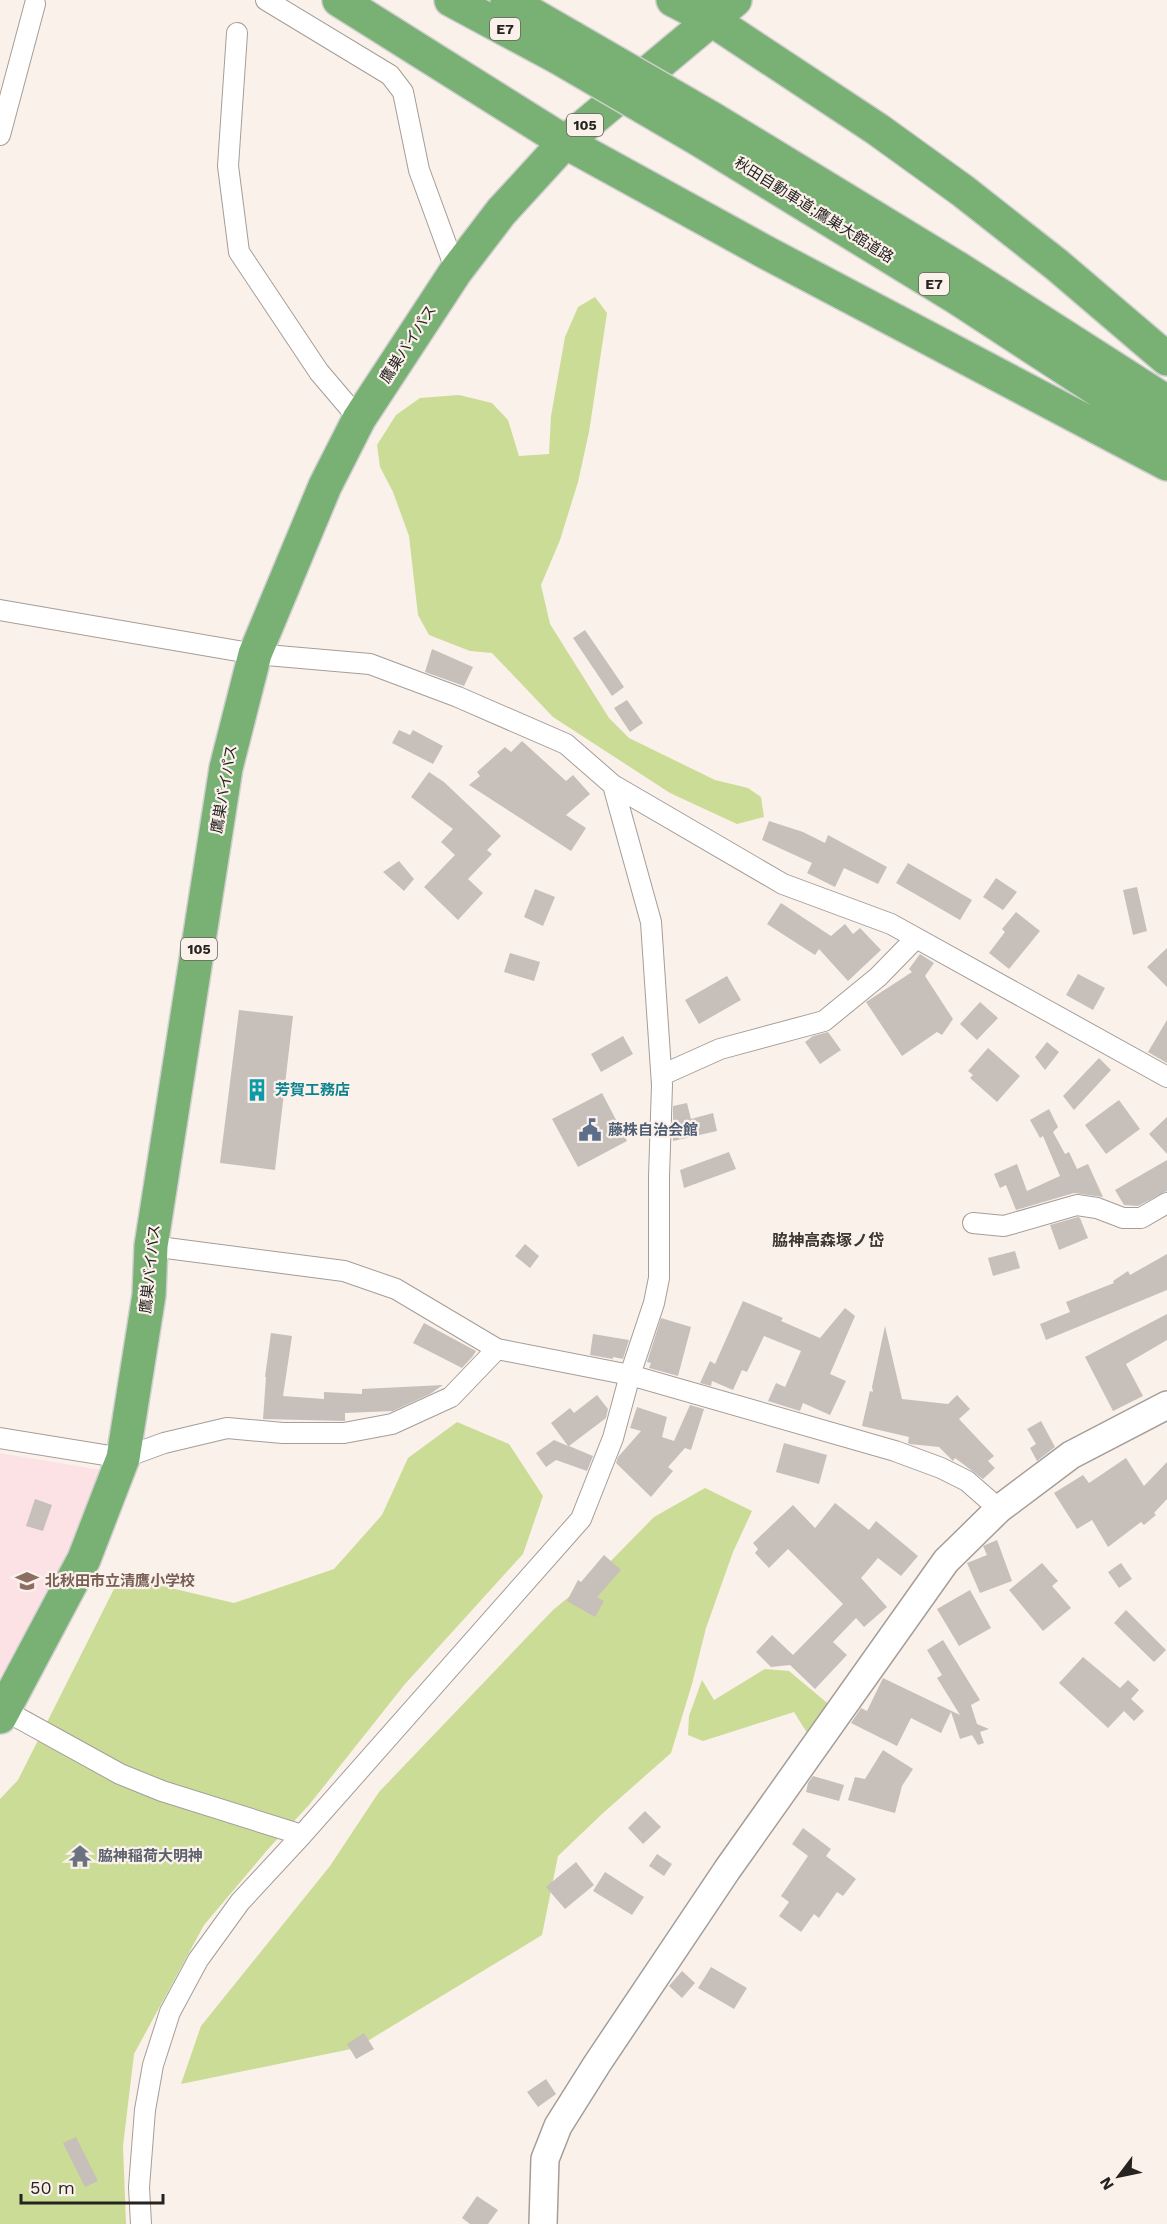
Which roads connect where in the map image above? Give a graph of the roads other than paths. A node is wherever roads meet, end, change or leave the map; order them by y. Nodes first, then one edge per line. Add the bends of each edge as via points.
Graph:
1 (266, 0) edge
2 (339, 0) edge
3 (451, 0) edge
4 (507, 0) edge
5 (673, 0) edge
6 (35, 4) dead end
7 (723, 10) edge
8 (237, 33) dead end
9 (566, 48) junction
10 (705, 129) junction
11 (0, 135) edge
12 (565, 142) junction
13 (456, 271) junction
14 (1167, 359) edge
15 (1167, 402) edge
16 (359, 418) junction
17 (1167, 435) edge
18 (1167, 464) edge
19 (0, 610) edge
20 (255, 654) junction
21 (613, 785) junction
22 (916, 938) junction
23 (662, 1075) junction
24 (1167, 1077) edge
25 (1167, 1203) edge
26 (973, 1223) dead end
27 (151, 1246) junction
28 (497, 1349) junction
29 (630, 1375) junction
30 (1167, 1405) edge
31 (0, 1438) edge
32 (123, 1458) junction
33 (999, 1509) junction
34 (2, 1713) edge
35 (302, 1835) junction
36 (141, 2224) edge
37 (543, 2224) edge

1 - 13 street via 390,75 404,92 419,170
2 - 12 highway
3 - 9 highway, 秋田自動車道;鷹巣大館道路 / E7
4 - 9 highway, 秋田自動車道;鷹巣大館道路 / E7
5 - 7 highway
6 - 11 street
7 - 12 highway, 鷹巣バイパス / 105
7 - 14 highway via 963,191
8 - 16 street via 228,166 239,252 319,372
9 - 10 highway, 秋田自動車道;鷹巣大館道路 / E7, bridge
10 - 15 highway, 秋田自動車道;鷹巣大館道路 / E7 via 956,267
10 - 17 highway, 秋田自動車道;鷹巣大館道路 / E7
12 - 13 highway, 鷹巣バイパス / 105 via 501,212
12 - 18 highway
13 - 16 highway, 鷹巣バイパス / 105
16 - 20 highway, 鷹巣バイパス / 105 via 316,508
19 - 20 street
20 - 21 street via 370,664 566,744
20 - 27 highway, 鷹巣バイパス / 105 via 226,768
21 - 22 street via 783,884 891,924
21 - 23 street via 651,922
22 - 23 street via 878,977 824,1021 720,1049
22 - 24 street
23 - 29 street via 659,1278
25 - 26 street via 1141,1218 1123,1218 1077,1205 1004,1226
27 - 28 street via 344,1270 396,1289
27 - 32 highway, 鷹巣バイパス / 105 via 149,1295
28 - 29 street
28 - 32 street via 452,1397 392,1424 344,1433 227,1428 164,1443
29 - 33 street via 895,1451 967,1481
29 - 35 street via 613,1438 581,1519
30 - 33 street via 1071,1455
31 - 32 street
32 - 34 highway, 鷹巣バイパス / 105 via 84,1559
33 - 37 street via 946,1561 727,1870 597,2064 558,2126 545,2159
34 - 35 street via 120,1774
35 - 36 street via 240,1902 198,1960 170,2013 153,2065 145,2110 139,2187

